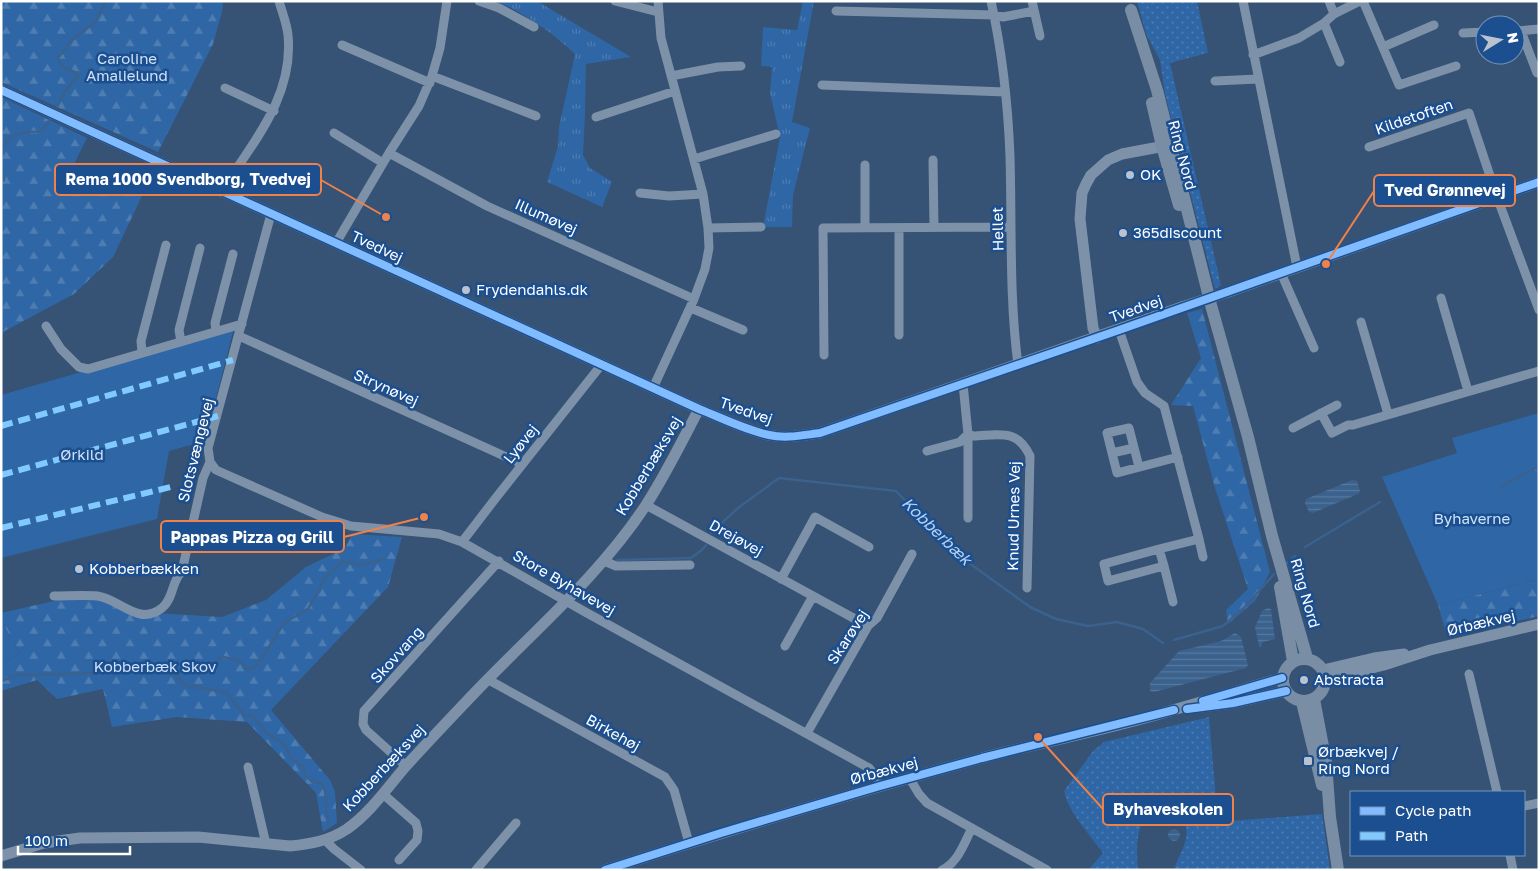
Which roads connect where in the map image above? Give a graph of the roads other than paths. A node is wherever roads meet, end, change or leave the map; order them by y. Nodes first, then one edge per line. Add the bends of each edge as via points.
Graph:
1 (278, 1) edge
2 (447, 1) edge
3 (479, 1) edge
4 (615, 1) edge
5 (658, 1) edge
6 (991, 1) edge
7 (1032, 1) edge
8 (1243, 1) edge
9 (1329, 1) edge
10 (1361, 1) edge
11 (1129, 6) edge
12 (836, 11) dead end
13 (1034, 11) junction
14 (658, 12) junction
15 (1334, 14) junction
16 (994, 15) junction
17 (1324, 23) junction
18 (1434, 25) dead end
19 (534, 27) dead end
20 (1539, 29) edge
21 (1525, 30) edge
22 (1475, 32) edge
23 (1463, 33) dead end
24 (1040, 36) dead end
25 (342, 45) dead end
26 (1525, 46) edge
27 (1383, 47) junction
28 (1253, 55) junction
29 (1340, 62) dead end
30 (741, 66) dead end
31 (1456, 66) dead end
32 (1537, 73) dead end
33 (671, 76) junction
34 (1258, 78) junction
35 (431, 80) junction
36 (1215, 82) dead end
37 (822, 85) dead end
38 (225, 88) dead end
39 (1, 90) edge
40 (675, 92) junction
41 (1005, 92) junction
42 (274, 111) junction
43 (536, 116) dead end
44 (596, 117) dead end
45 (334, 133) dead end
46 (776, 134) dead end
47 (1166, 145) junction
48 (1369, 147) dead end
49 (389, 153) junction
50 (694, 159) junction
51 (933, 160) dead end
52 (383, 163) junction
53 (865, 165) dead end
54 (1539, 182) edge
55 (221, 192) junction
56 (640, 193) dead end
57 (703, 194) junction
58 (1497, 197) junction
59 (271, 214) junction
60 (761, 227) dead end
61 (1011, 227) junction
62 (708, 228) junction
63 (865, 228) junction
64 (899, 228) junction
65 (934, 228) junction
66 (336, 243) junction
67 (166, 245) dead end
68 (200, 248) dead end
69 (233, 254) dead end
70 (1297, 267) junction
71 (1281, 273) junction
72 (1535, 287) edge
73 (1441, 298) dead end
74 (692, 304) junction
75 (1539, 310) edge
76 (1361, 322) dead end
77 (242, 324) junction
78 (46, 326) dead end
79 (743, 330) dead end
80 (1119, 330) junction
81 (216, 331) junction
82 (899, 335) dead end
83 (239, 336) junction
84 (1097, 338) junction
85 (181, 342) junction
86 (1314, 348) dead end
87 (142, 352) junction
88 (824, 355) dead end
89 (602, 364) junction
90 (1018, 365) junction
91 (1539, 371) edge
92 (963, 384) junction
93 (653, 388) junction
94 (1468, 391) junction
95 (1337, 405) dead end
96 (699, 409) junction
97 (1321, 413) junction
98 (1388, 414) junction
99 (1293, 428) dead end
100 (968, 434) junction
101 (1134, 448) junction
102 (927, 451) dead end
103 (1112, 453) junction
104 (1178, 457) junction
105 (210, 462) junction
106 (522, 464) junction
107 (1139, 467) junction
108 (646, 505) junction
109 (968, 518) dead end
110 (1272, 536) junction
111 (1199, 539) junction
112 (462, 542) junction
113 (869, 547) dead end
114 (1159, 549) junction
115 (912, 554) dead end
116 (1203, 557) dead end
117 (499, 561) junction
118 (604, 561) junction
119 (690, 565) dead end
120 (1164, 566) junction
121 (781, 578) junction
122 (1027, 588) dead end
123 (54, 596) dead end
124 (813, 596) junction
125 (566, 600) junction
126 (1174, 602) dead end
127 (1539, 624) edge
128 (868, 626) junction
129 (785, 646) dead end
130 (1307, 658) junction
131 (1293, 661) junction
132 (1469, 674) dead end
133 (1324, 675) junction
134 (487, 679) junction
135 (1284, 685) junction
136 (1308, 700) junction
137 (807, 733) junction
138 (406, 766) junction
139 (248, 767) dead end
140 (910, 779) junction
141 (880, 786) junction
142 (1497, 791) edge
143 (383, 794) junction
144 (1539, 803) edge
145 (1525, 806) edge
146 (516, 823) dead end
147 (972, 828) junction
148 (325, 840) junction
149 (689, 843) junction
150 (266, 844) junction
151 (1, 856) edge
152 (1510, 856) edge
153 (399, 860) dead end
154 (361, 870) edge
155 (476, 870) edge
156 (605, 870) edge
157 (942, 870) edge
158 (1047, 870) edge
159 (1338, 870) edge
160 (1513, 870) edge

1 - 42 street via 288,33 289,58 286,81
2 - 35 street
3 - 19 street
4 - 14 street
5 - 14 street
6 - 16 street, Hellet
7 - 13 street
8 - 28 street
9 - 15 street
10 - 15 street
10 - 27 street
11 - 47 main road, Ring Nord via 1157,90
12 - 16 street
13 - 16 street via 1003,17
13 - 24 street
14 - 33 street
15 - 17 street
16 - 41 street, Hellet
17 - 28 street via 1299,38
17 - 29 street
18 - 27 street
20 - 21 street
22 - 23 street
25 - 35 street
26 - 32 street
27 - 31 street via 1399,85
28 - 34 street
30 - 33 street via 708,68
33 - 40 street
34 - 36 street
34 - 70 street
35 - 43 street
35 - 49 street via 419,106
37 - 41 street
38 - 42 street
39 - 55 street, Tvedvej
40 - 44 street
40 - 50 street
41 - 61 street, Hellet
42 - 55 street
45 - 52 street
46 - 50 street
47 - 84 street, Tvedvej via 1108,160 1091,175 1082,193 1080,219 1093,328
47 - 110 main road, Ring Nord via 1171,181 1211,305
48 - 58 street, Kildetoften via 1469,113
49 - 52 street
49 - 74 street, Illumøvej via 487,206
50 - 57 street
51 - 65 street
52 - 66 street
53 - 63 street
54 - 58 street, Tvedvej
55 - 59 street, Tvedvej
56 - 57 street via 668,196
57 - 62 street
58 - 70 street, Tvedvej
58 - 72 street
59 - 66 street, Tvedvej
59 - 77 street, Slotsvængevej
60 - 62 street
61 - 65 street
61 - 90 street, Hellet via 1013,328
62 - 74 street via 705,269
63 - 64 street
63 - 88 street via 823,228
64 - 65 street
64 - 82 street
66 - 89 street, Tvedvej
67 - 87 street via 141,341
68 - 85 street via 179,330
69 - 81 street via 215,323
70 - 71 street, Tvedvej
71 - 80 street, Tvedvej, bridge
71 - 86 street
72 - 75 street
73 - 94 street
74 - 79 street, Illumøvej
74 - 93 street
76 - 98 street
77 - 81 street
77 - 83 street, Slotsvængevej
78 - 87 street via 61,349 79,367 88,369
80 - 84 street, Tvedvej
80 - 104 street via 1137,382 1164,406
81 - 85 street
83 - 105 street, Slotsvængevej via 208,448
83 - 106 street, Strynøvej
84 - 90 street, Tvedvej
85 - 87 street
89 - 93 street, Tvedvej
89 - 106 street, Lyøvej
90 - 92 street, Tvedvej
91 - 94 street
92 - 96 street, Tvedvej via 820,432 796,436 770,436
92 - 100 street
93 - 96 street, Tvedvej
94 - 98 street
95 - 97 street
96 - 108 street, Kobberbæksvej
97 - 98 street via 1332,433
97 - 99 street
100 - 102 street via 960,442
100 - 109 street
100 - 122 street, Knud Urnes Vej via 1015,437 1030,456
101 - 103 street
101 - 103 street via 1129,428 1107,433
101 - 107 street
103 - 107 street via 1117,473
104 - 107 street
104 - 111 street
105 - 112 street, Store Byhavevej via 216,470 322,517 351,526 439,534
105 - 123 street, Slotsvængevej via 202,478 182,571 175,578 169,601 160,610 134,614 99,596
106 - 112 street, Lyøvej
108 - 118 street, Kobberbæksvej
108 - 121 street, Drejøvej
110 - 130 main road, Ring Nord
110 - 131 main road, Ring Nord
111 - 114 street
111 - 116 street
112 - 117 street, Store Byhavevej
113 - 121 street via 815,517
114 - 120 street
114 - 120 street via 1104,564 1108,581
115 - 128 street, Skarøvej via 877,618
117 - 125 street, Store Byhavevej
117 - 138 street, Skovvang via 364,711 366,730
118 - 119 street via 616,566
118 - 125 street, Kobberbæksvej
120 - 126 street
121 - 124 street, Drejøvej
124 - 128 street, Drejøvej
124 - 129 street
125 - 134 street, Kobberbæksvej
125 - 137 street, Store Byhavevej
127 - 133 street, Ørbækvej via 1430,650 1374,658
128 - 137 street, Skarøvej
130 - 131 main road
130 - 133 main road via 1319,664
131 - 135 main road via 1284,672
132 - 142 street
133 - 136 main road via 1324,688
134 - 138 street, Kobberbæksvej
134 - 149 street, Birkehøj via 665,777 674,790
135 - 136 main road via 1290,696
135 - 140 street, Ørbækvej via 1231,692
136 - 159 main road via 1326,762
137 - 141 street, Store Byhavevej via 868,768
138 - 143 street, Kobberbæksvej
139 - 150 street
140 - 141 street, Ørbækvej
140 - 147 street via 927,803
141 - 149 street, Ørbækvej
143 - 148 street, Kobberbæksvej via 366,814
143 - 153 street via 416,823 418,831 417,840
144 - 145 street
146 - 155 street
147 - 157 street via 955,861
147 - 158 street
148 - 150 street, Kobberbæksvej via 290,846
148 - 154 street
149 - 156 street, Ørbækvej
150 - 151 street, Kobberbæksvej via 198,837 79,838 44,843
152 - 160 street

